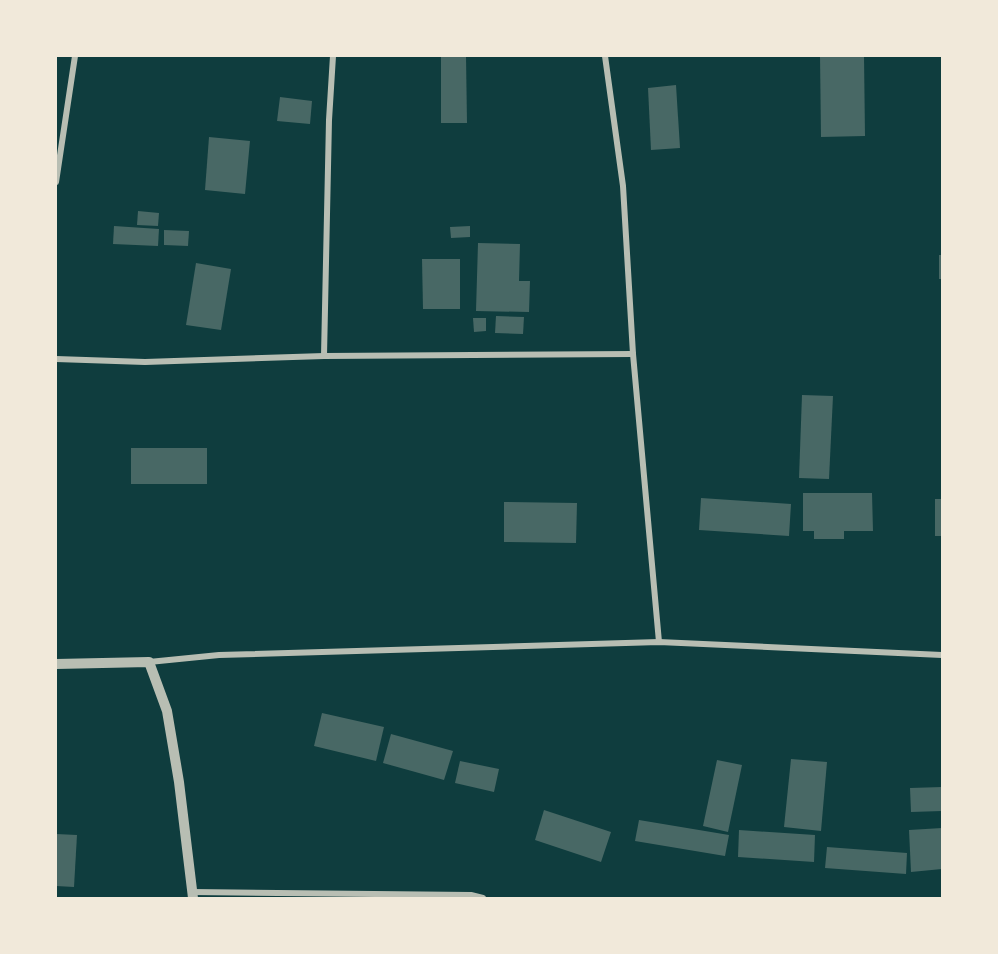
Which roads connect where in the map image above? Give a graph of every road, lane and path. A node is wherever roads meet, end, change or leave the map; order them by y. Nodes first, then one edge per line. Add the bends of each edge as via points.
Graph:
1 (75, 56) edge
2 (333, 56) edge
3 (605, 56) edge
4 (56, 182) edge
5 (633, 354) junction
6 (324, 356) junction
7 (56, 359) edge
8 (659, 642) junction
9 (942, 656) edge
10 (149, 662) junction
11 (56, 664) edge
12 (193, 895) edge
13 (483, 898) edge

1 - 4 street
2 - 6 street via 328,120
3 - 5 street via 623,186
5 - 6 street
5 - 8 street
6 - 7 street via 145,362
8 - 9 street
8 - 10 street via 219,655
10 - 11 street
10 - 12 street via 167,711
12 - 13 street

